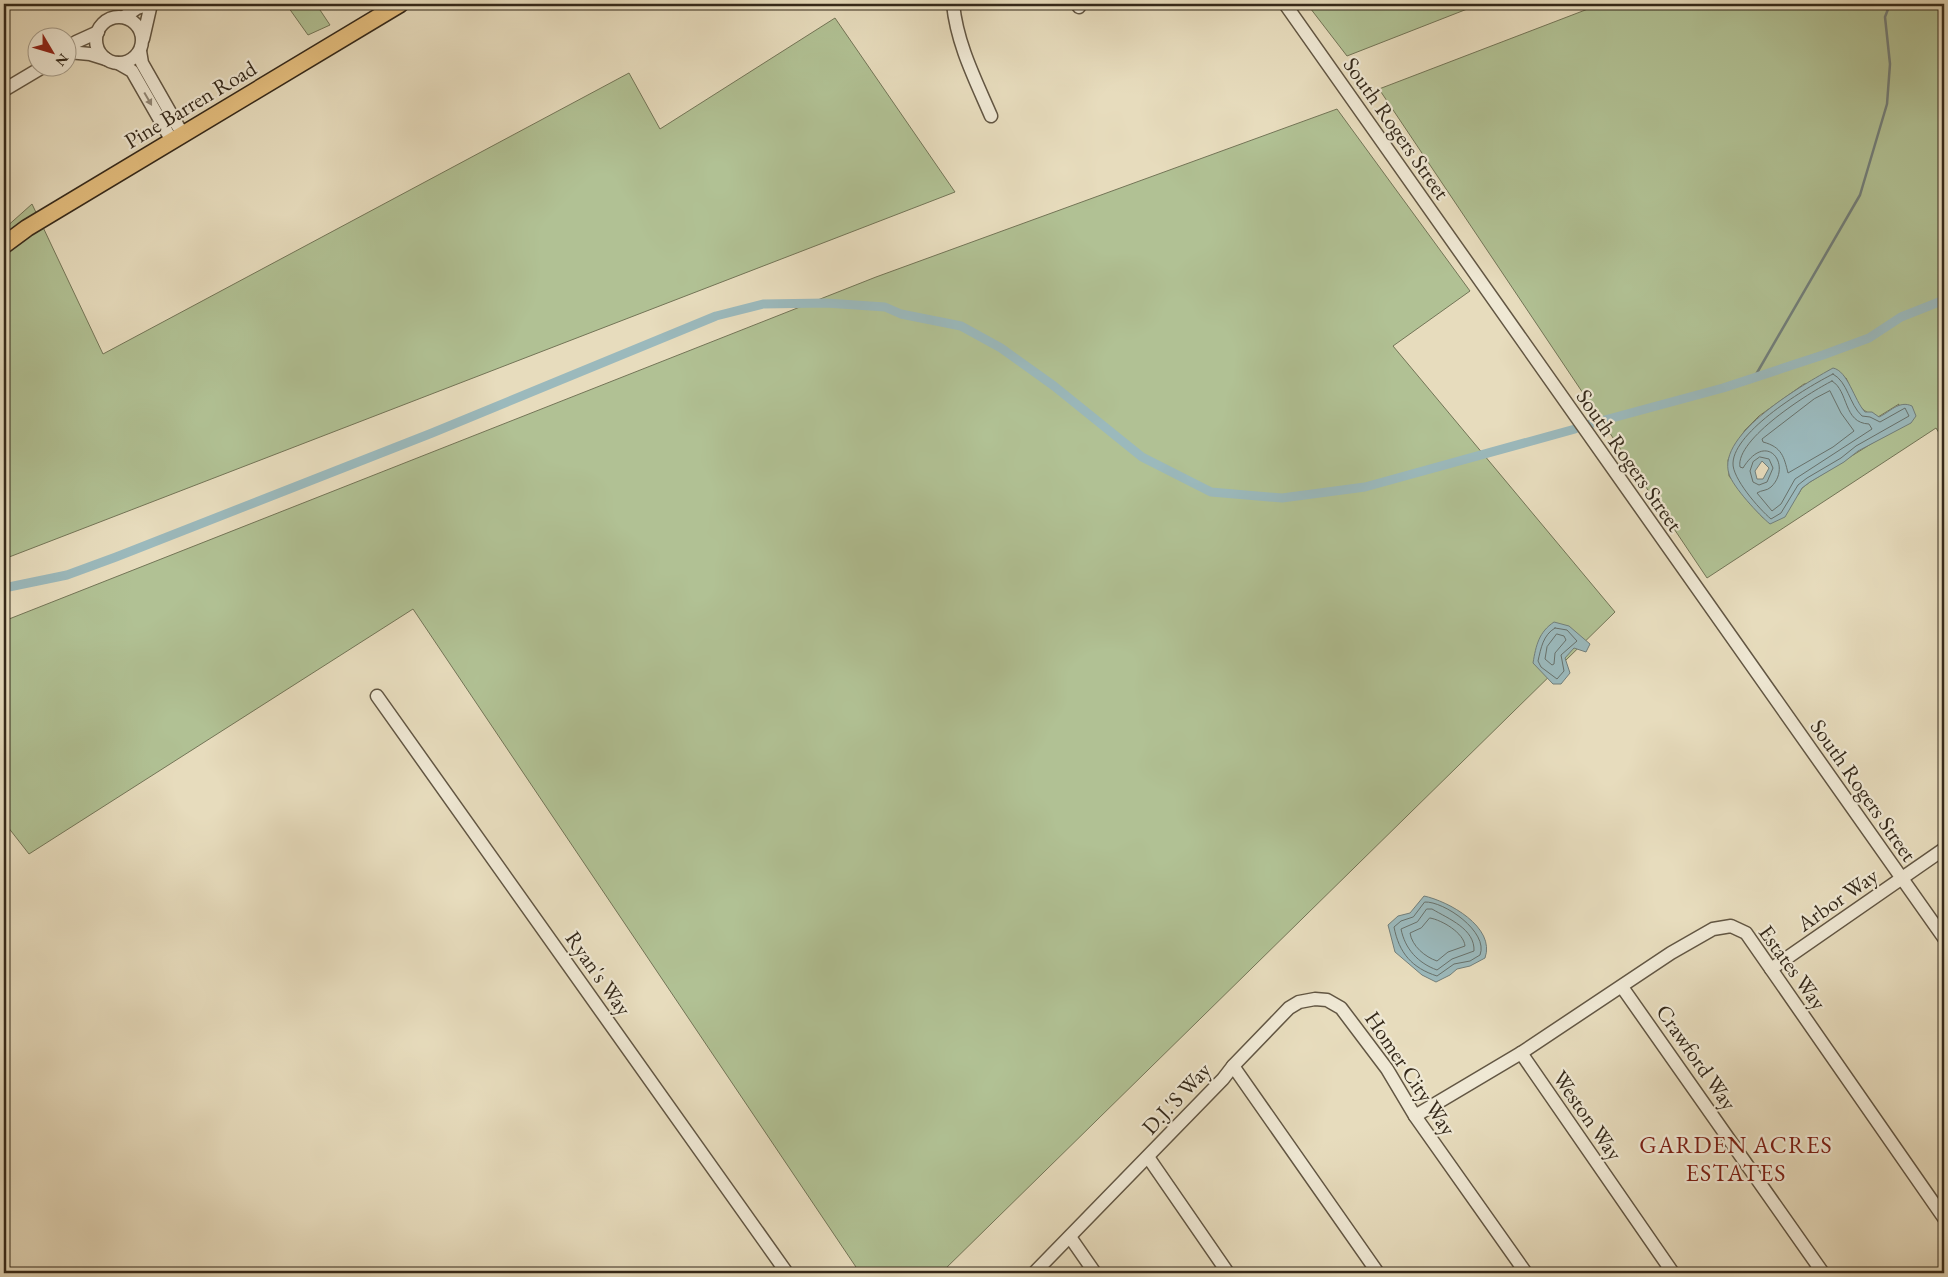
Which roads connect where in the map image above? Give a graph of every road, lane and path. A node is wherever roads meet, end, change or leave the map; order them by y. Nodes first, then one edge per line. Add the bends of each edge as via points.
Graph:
1 (151, 4) edge
2 (953, 4) edge
3 (1285, 4) edge
4 (392, 6) edge
5 (124, 17) junction
6 (98, 32) junction
7 (78, 41) edge
8 (141, 45) junction
9 (78, 52) edge
10 (113, 61) junction
11 (28, 75) edge
12 (4, 90) edge
13 (991, 116) dead end
14 (177, 138) junction
15 (4, 245) edge
16 (378, 696) dead end
17 (1944, 849) edge
18 (1901, 878) junction
19 (1944, 938) edge
20 (1771, 969) junction
21 (1622, 987) junction
22 (1521, 1053) junction
23 (1233, 1066) junction
24 (1416, 1116) junction
25 (1148, 1157) junction
26 (1944, 1218) edge
27 (1070, 1237) junction
28 (787, 1273) edge
29 (1034, 1273) edge
30 (1095, 1273) edge
31 (1228, 1273) edge
32 (1378, 1273) edge
33 (1526, 1273) edge
34 (1673, 1273) edge
35 (1823, 1273) edge

1 - 5 street
1 - 8 street
2 - 13 street via 956,29 965,56
3 - 18 street, South Rogers Street
4 - 14 main road, Pine Barren Road
5 - 6 street via 104,22
5 - 8 street via 137,25
6 - 7 street
6 - 10 street via 97,48
8 - 10 street via 130,60
8 - 14 street via 142,63
9 - 10 street
10 -> 14 street via 132,71
11 - 12 street
14 - 15 main road, Pine Barren Road
16 - 28 street, Ryan's Way
17 - 18 street, Arbor Way
18 - 19 street, South Rogers Street
18 - 20 street, Arbor Way
20 - 21 street, Estates Way via 1746,933 1730,926 1720,926 1671,953
20 - 26 street, Estates Way
21 - 22 street, Estates Way
21 - 35 street, Crawford Way
22 - 24 street, Estates Way
22 - 34 street, Weston Way
23 - 24 street, Homer City Way via 1289,1008 1306,1000 1327,1000 1341,1008 1352,1021
23 - 25 street, D.J.'S Way
23 - 32 street, D.J.'S Way
24 - 33 street, Homer City Way
25 - 27 street, D.J.'S Way
25 - 31 street
27 - 29 street, D.J.'S Way
27 - 30 street

